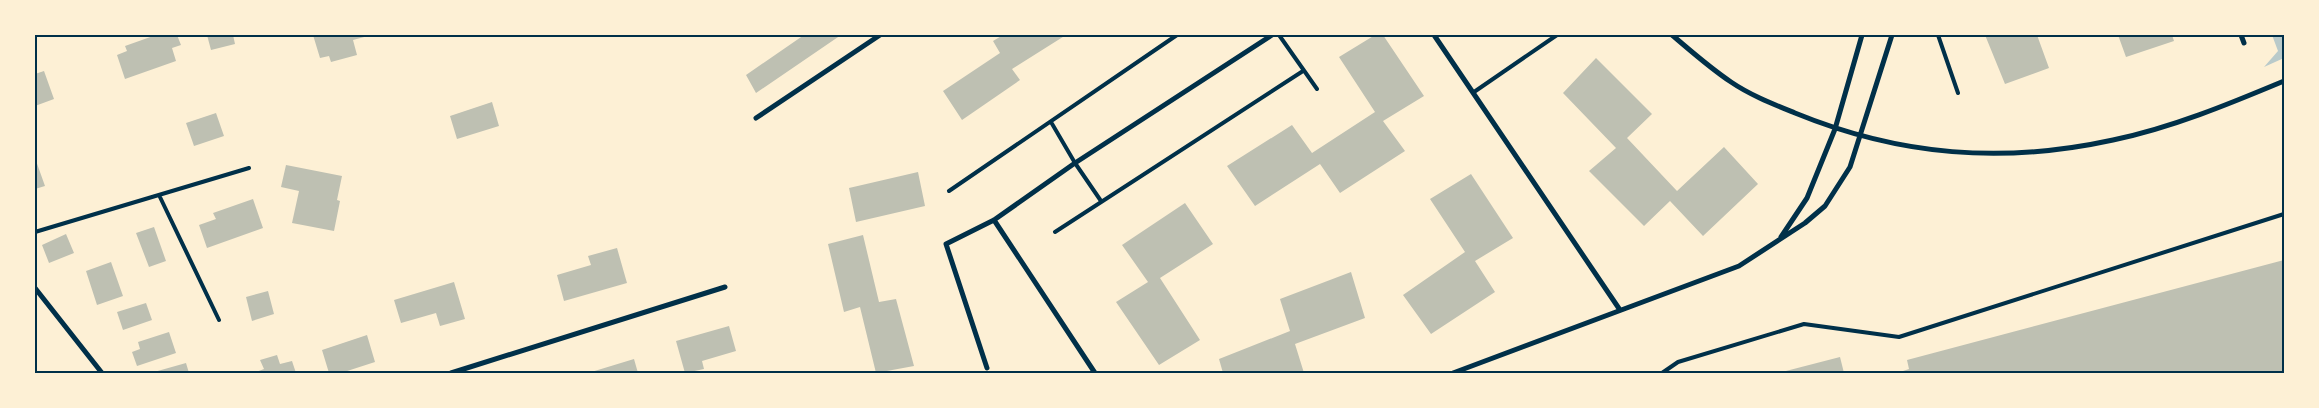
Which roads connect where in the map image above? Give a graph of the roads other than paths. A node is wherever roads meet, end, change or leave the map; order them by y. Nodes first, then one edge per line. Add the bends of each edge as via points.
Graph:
1 (880, 35) edge
2 (1177, 35) edge
3 (1272, 35) edge
4 (1279, 35) edge
5 (1434, 35) edge
6 (1556, 35) edge
7 (1672, 35) edge
8 (1862, 35) edge
9 (1892, 35) edge
10 (1938, 35) edge
11 (2241, 35) edge
12 (2244, 43) dead end
13 (1303, 71) junction
14 (2284, 81) edge
15 (1317, 89) dead end
16 (1474, 92) junction
17 (1958, 92) dead end
18 (756, 118) dead end
19 (1051, 122) junction
20 (1835, 129) junction
21 (1860, 135) junction
22 (1074, 163) junction
23 (250, 168) dead end
24 (949, 191) dead end
25 (159, 195) junction
26 (1101, 201) junction
27 (2284, 214) edge
28 (994, 220) junction
29 (35, 232) edge
30 (1055, 232) dead end
31 (1780, 240) junction
32 (725, 287) dead end
33 (35, 288) edge
34 (1620, 310) junction
35 (219, 320) dead end
36 (986, 368) dead end
37 (102, 373) edge
38 (451, 373) edge
39 (1095, 373) edge
40 (1453, 373) edge
41 (1662, 373) edge

1 - 18 street
2 - 19 lane
3 - 22 street
4 - 13 lane
5 - 16 street
6 - 16 lane
7 - 20 street via 1732,82 1768,102
8 - 20 street
9 - 21 street
10 - 17 lane
11 - 12 street
13 - 15 lane
13 - 26 lane
14 - 21 street via 2168,125 2114,140 2058,150 1964,154
16 - 34 street
19 - 22 lane
19 - 24 lane
20 - 21 street
20 - 31 street via 1807,198
21 - 31 street via 1850,167 1825,206
22 - 26 lane
22 - 28 street
23 - 25 lane
25 - 29 lane
25 - 35 lane
26 - 30 lane
27 - 41 lane via 1899,337 1804,324 1678,362
28 - 36 street via 946,244
28 - 39 street
31 - 34 street via 1740,266
32 - 38 street
33 - 37 street
34 - 40 street

